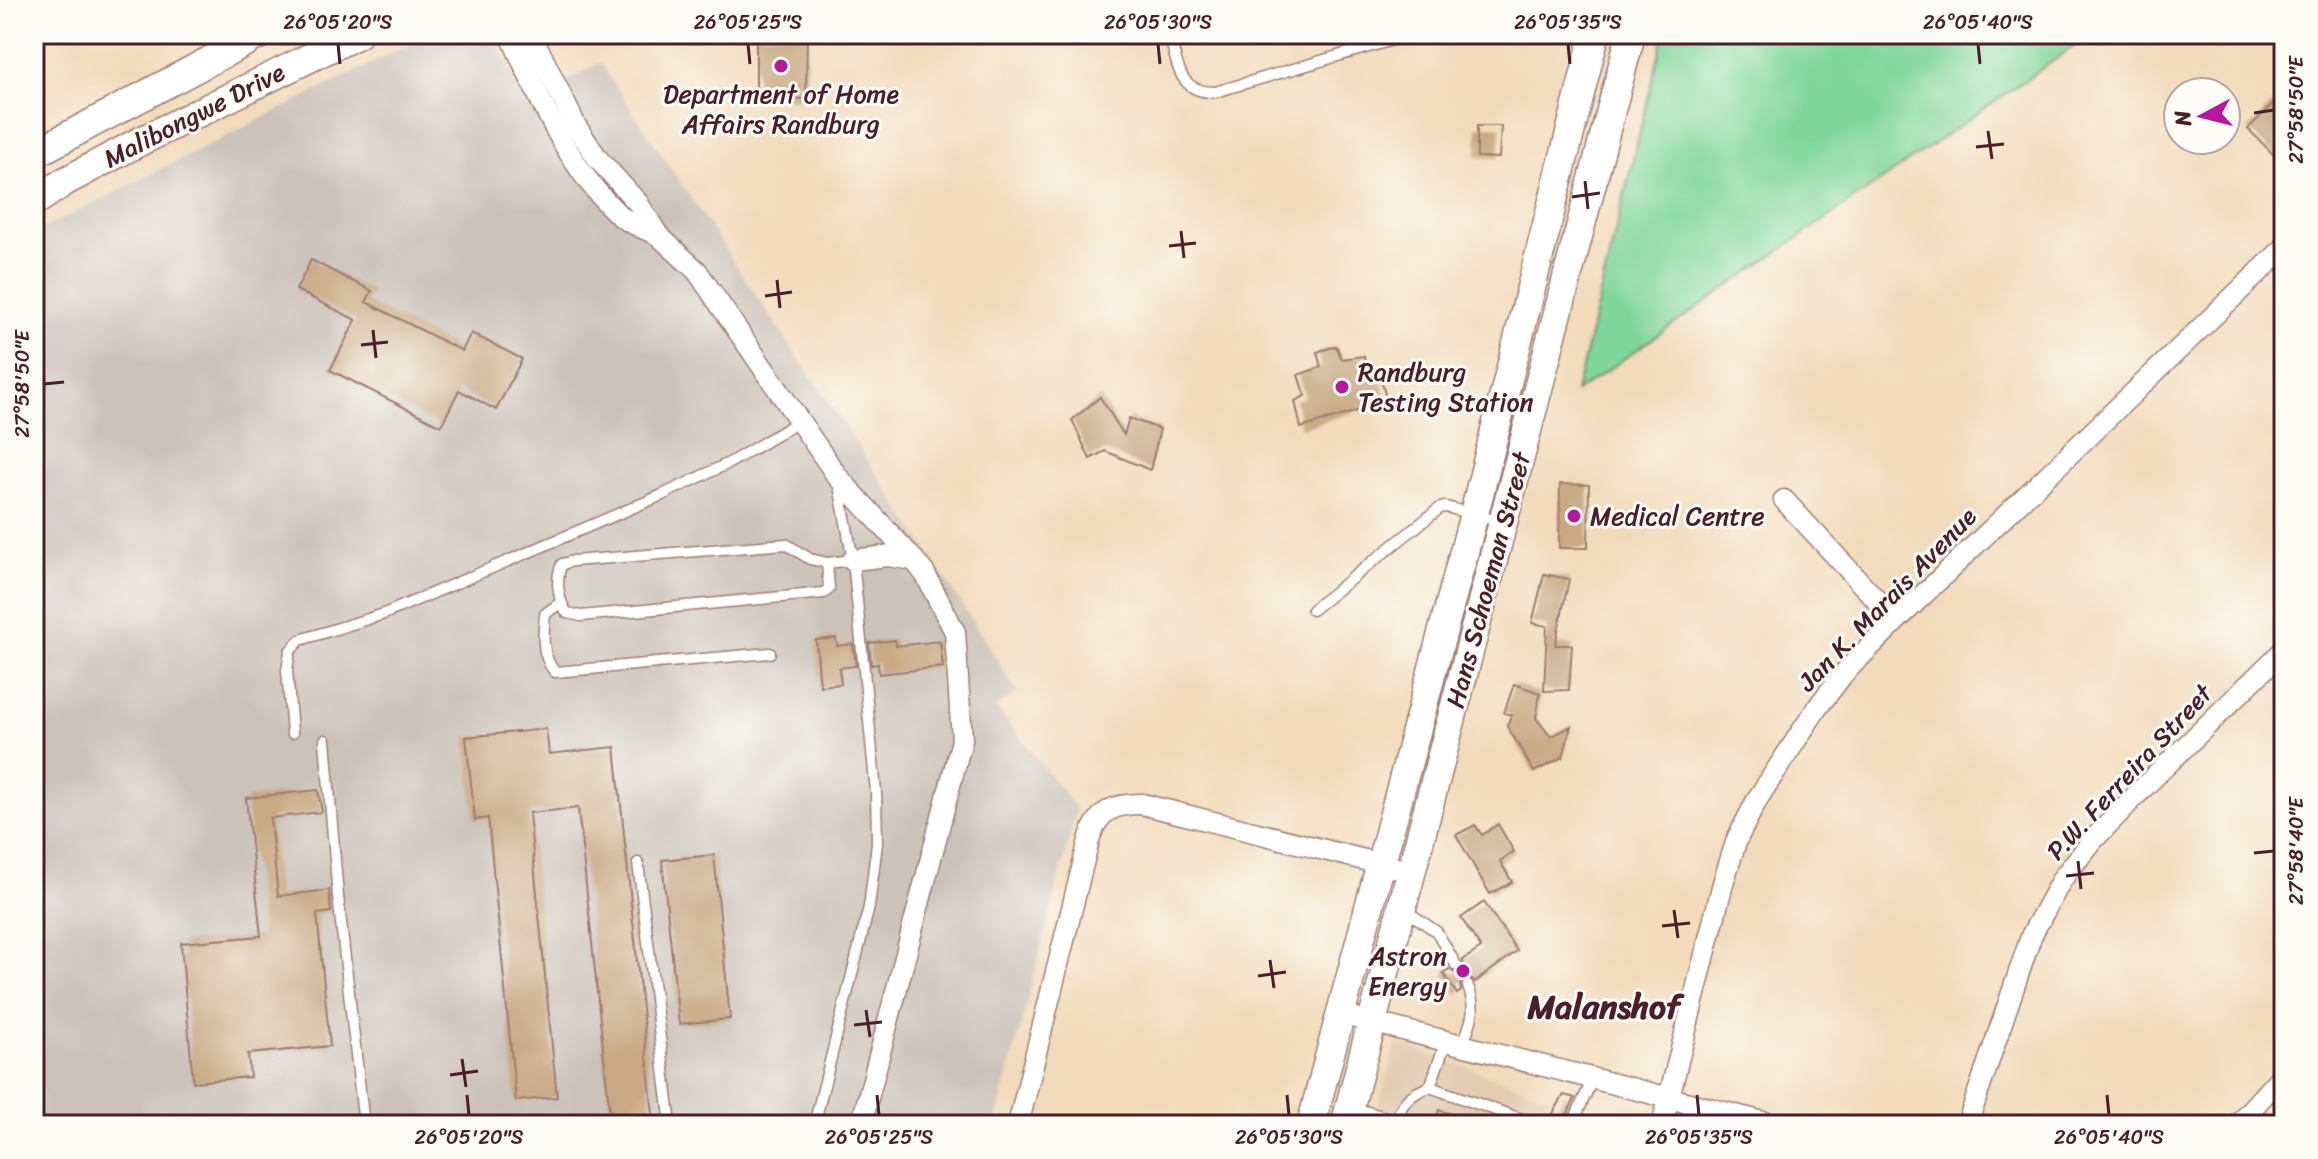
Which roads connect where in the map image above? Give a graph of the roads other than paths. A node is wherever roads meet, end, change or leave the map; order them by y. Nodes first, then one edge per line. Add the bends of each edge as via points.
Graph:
1 (260, 34) edge
2 (358, 34) edge
3 (510, 34) edge
4 (531, 34) edge
5 (1169, 34) edge
6 (1413, 34) edge
7 (1608, 38) edge
8 (38, 149) edge
9 (34, 202) edge
10 (658, 235) junction
11 (2284, 248) edge
12 (800, 421) junction
13 (837, 476) junction
14 (1784, 500) dead end
15 (1474, 514) junction
16 (1503, 522) junction
17 (853, 560) junction
18 (914, 560) junction
19 (827, 563) junction
20 (560, 603) junction
21 (1312, 610) dead end
22 (1896, 621) junction
23 (2284, 650) edge
24 (770, 653) dead end
25 (292, 733) dead end
26 (325, 740) dead end
27 (638, 863) dead end
28 (1380, 863) junction
29 (1412, 872) junction
30 (1402, 908) junction
31 (1456, 965) dead end
32 (1468, 986) dead end
33 (1340, 1014) junction
34 (1372, 1022) junction
35 (1454, 1043) junction
36 (2284, 1073) edge
37 (1593, 1078) junction
38 (1430, 1087) junction
39 (1669, 1098) junction
40 (1347, 1116) edge
41 (1394, 1123) edge
42 (364, 1125) edge
43 (671, 1125) edge
44 (814, 1125) edge
45 (861, 1125) edge
46 (1018, 1125) edge
47 (1311, 1125) edge
48 (1527, 1125) edge
49 (1572, 1125) edge
50 (1662, 1125) edge
51 (1775, 1125) edge
52 (1967, 1125) edge
53 (2237, 1125) edge

1 - 8 main road, Malibongwe Drive
2 - 9 main road, Malibongwe Drive via 137,143
3 - 10 street via 563,142 591,184 621,218
4 - 10 street via 576,126
5 - 6 lane via 1181,75 1200,93
7 - 15 main road, Hans Schoeman Street
7 - 16 main road, Hans Schoeman Street
10 - 12 street via 697,271
11 - 22 street, Jan K. Marais Avenue
12 - 13 street
12 - 25 lane via 660,496 384,614 300,640 290,651 287,670
13 - 17 lane
13 - 18 street
14 - 22 street
15 - 16 lane
15 - 21 lane via 1446,507 1433,512
15 - 28 main road, Hans Schoeman Street
16 - 29 main road, Hans Schoeman Street
17 - 18 street
17 - 19 lane
17 - 44 lane via 877,843 865,928
18 - 45 street via 955,632 962,740
19 - 20 lane via 829,589 824,593 581,616 567,613
19 - 20 lane via 786,544 573,561 562,564 558,572
20 - 24 lane via 545,614 543,634 548,664 555,672
22 - 39 street, Jan K. Marais Avenue via 1817,708 1737,839
23 - 52 street, P.W. Ferreira Street via 2133,798 2062,879 2032,934
26 - 42 lane
27 - 43 lane
28 - 29 street
28 - 33 main road, Hans Schoeman Street
28 - 46 street via 1142,804 1108,810 1092,829
29 - 30 main road, Hans Schoeman Street
30 - 31 lane via 1432,926
30 - 34 main road, Hans Schoeman Street
32 - 35 lane via 1473,1019
33 - 34 street
33 - 47 main road, Hans Schoeman Street
34 - 35 street
34 - 40 main road, Hans Schoeman Street
35 - 37 street
35 - 38 lane
36 - 53 street
37 - 39 street
37 - 49 lane
38 - 41 lane via 1407,1097
38 - 48 lane
39 - 50 street, Jan K. Marais Avenue
39 - 51 street
40 - 41 lane

